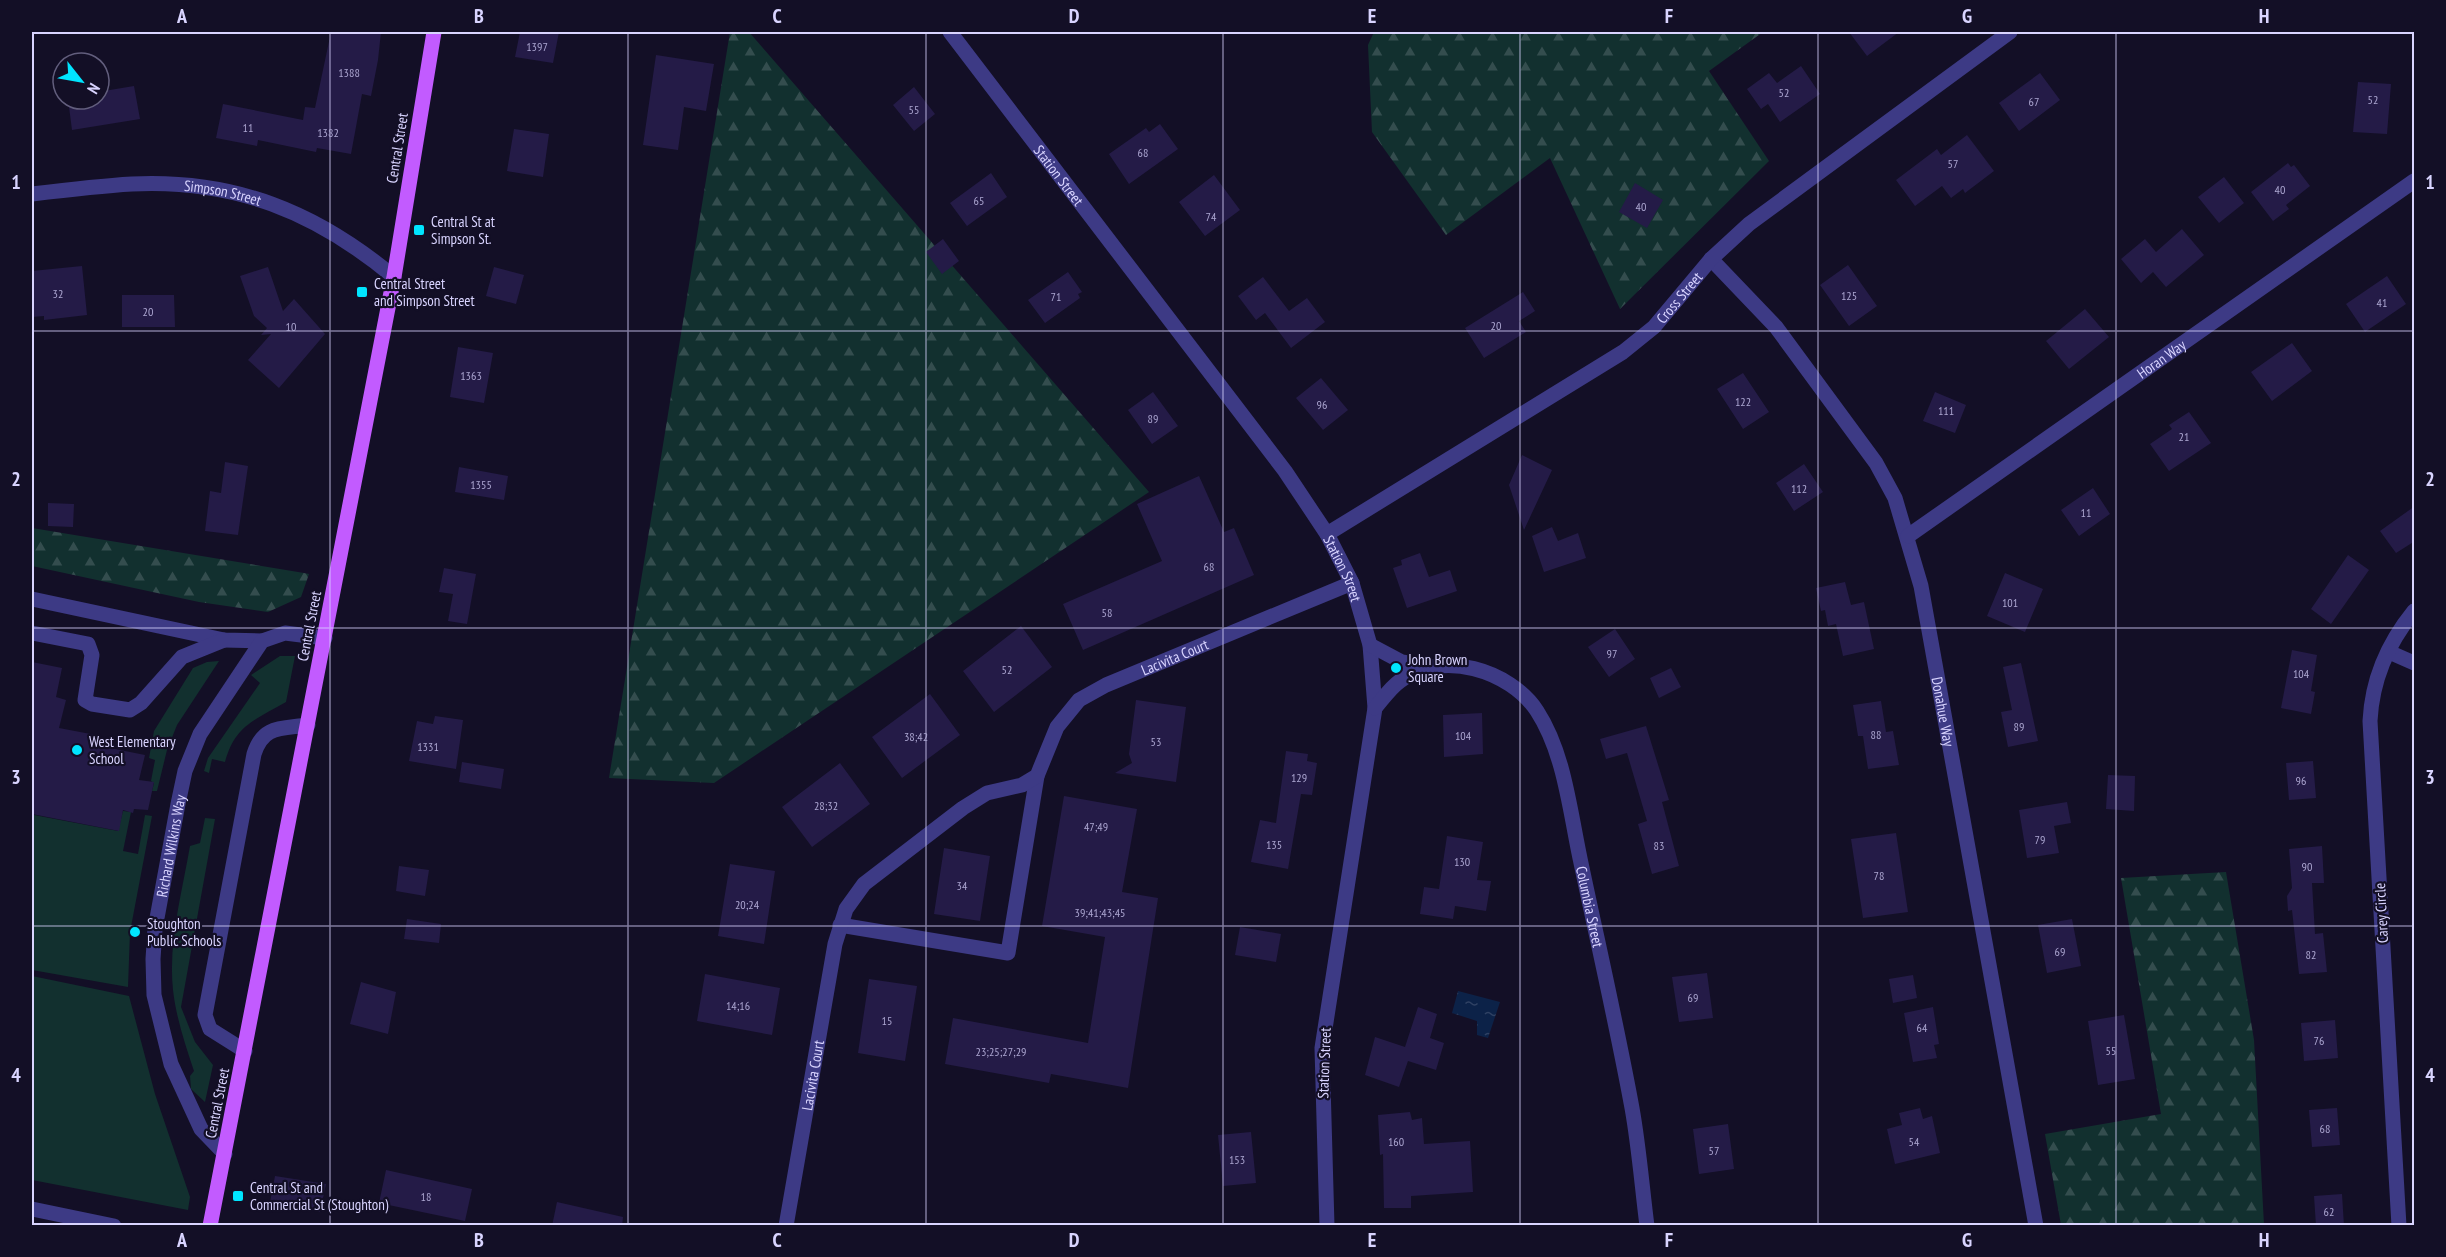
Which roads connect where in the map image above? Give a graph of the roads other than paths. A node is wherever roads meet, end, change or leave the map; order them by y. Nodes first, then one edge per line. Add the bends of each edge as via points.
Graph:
1 (434, 32) edge
2 (950, 32) edge
3 (2010, 32) edge
4 (2415, 181) edge
5 (32, 194) edge
6 (1711, 259) junction
7 (394, 277) junction
8 (1328, 534) junction
9 (1908, 536) junction
10 (1352, 583) junction
11 (32, 599) edge
12 (2415, 611) edge
13 (32, 633) edge
14 (325, 638) junction
15 (224, 640) junction
16 (262, 641) junction
17 (1370, 645) junction
18 (2389, 652) junction
19 (2415, 663) edge
20 (1434, 668) junction
21 (1375, 708) junction
22 (308, 725) junction
23 (1037, 776) junction
24 (840, 925) junction
25 (245, 1051) junction
26 (225, 1154) junction
27 (32, 1209) edge
28 (114, 1226) edge
29 (210, 1226) edge
30 (786, 1226) edge
31 (1327, 1226) edge
32 (1647, 1226) edge
33 (2036, 1226) edge
34 (2398, 1226) edge

1 - 7 main road, Central Street
2 - 8 street, Station Street
3 - 6 street, Cross Street via 1789,192
4 - 9 street, Horan Way
5 - 7 street, Simpson Street via 134,184 202,187 250,196 304,215
6 - 8 street, Cross Street via 1654,327 1623,352
6 - 9 street, Donahue Way via 1776,327 1876,463 1895,498
7 - 14 main road, Central Street
8 - 10 street, Station Street
9 - 33 street, Donahue Way via 1921,586
10 - 17 street, Station Street
10 - 23 street, Lacivita Court via 1106,685 1079,700 1057,727
11 - 15 street
12 - 18 street, Carey Circle
13 - 15 street via 88,644 92,655 85,700 130,710 182,657
14 - 16 street via 285,633
14 - 22 main road, Central Street
15 - 16 street
16 - 26 street, Richard Wilkins Way via 211,715 185,771 155,929 154,995 171,1064 201,1129
17 - 20 street, Columbia Street via 1402,662
17 - 21 street, Station Street
18 - 19 street
18 - 34 street, Carey Circle via 2371,696 2370,721
20 - 21 street, Columbia Street via 1400,681
20 - 32 street, Columbia Street via 1489,672 1507,681 1526,696 1547,730 1569,805 1633,1110
21 - 31 street, Station Street via 1322,1048
22 - 25 main road, Central Street
22 - 25 street via 268,731 258,741 254,754 206,1015 210,1029
23 - 24 street, Lacivita Court via 1022,785 987,793 954,815 864,884
23 - 24 street, Lacivita Court via 1008,953
24 - 30 street, Lacivita Court
25 - 26 main road, Central Street
26 - 29 main road, Central Street
27 - 28 street

